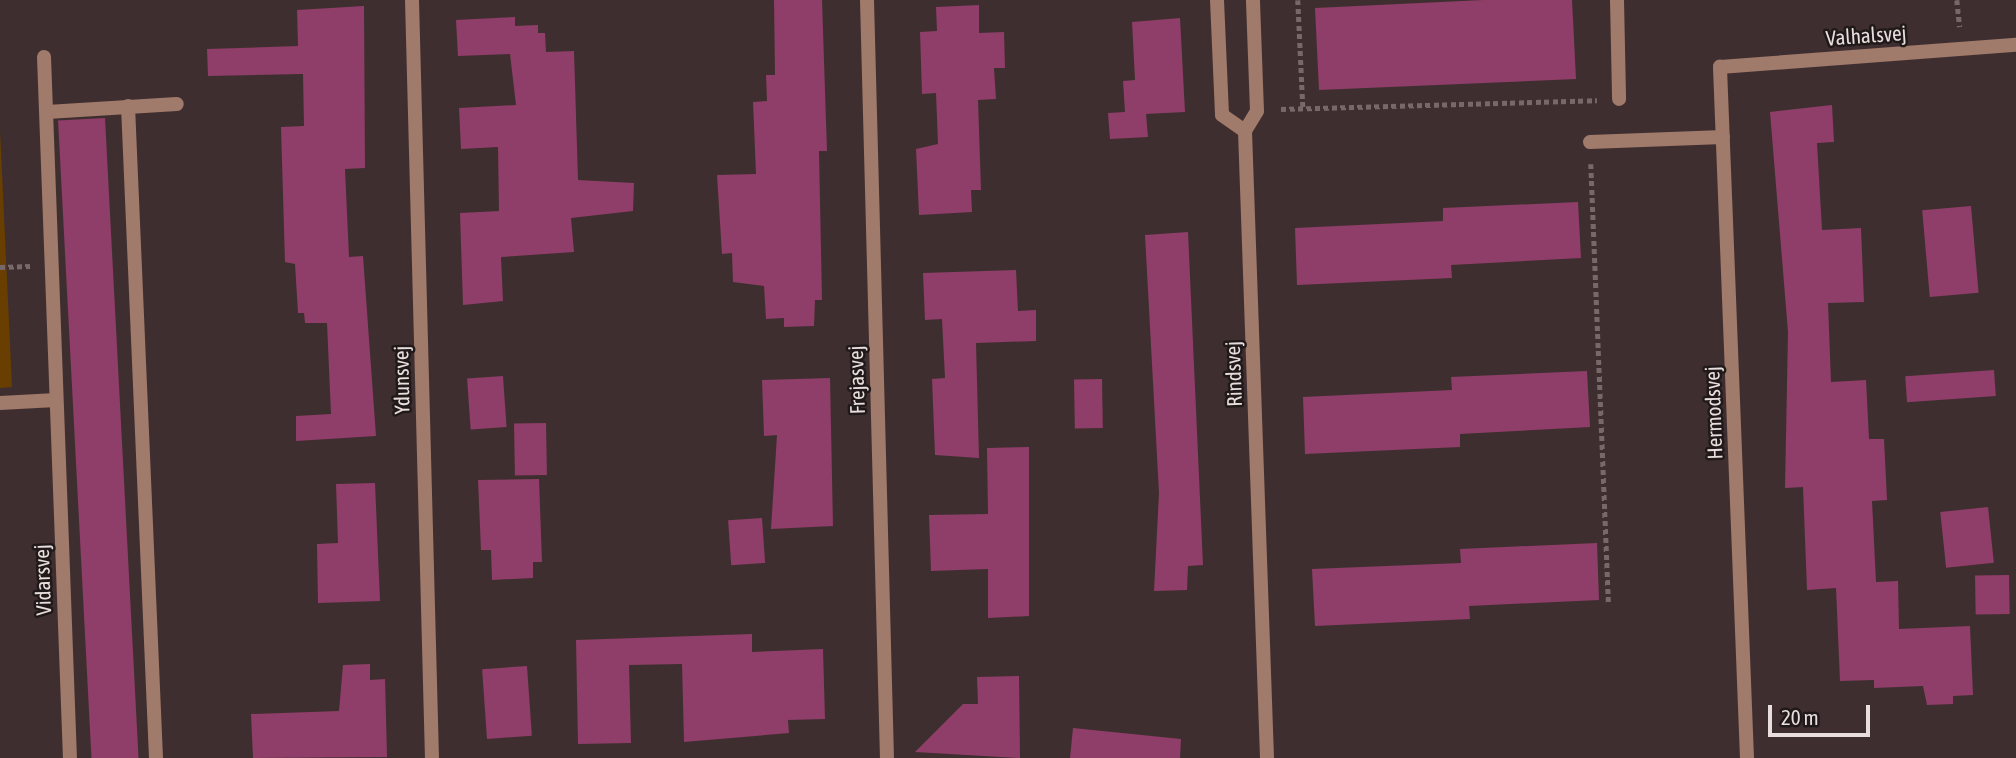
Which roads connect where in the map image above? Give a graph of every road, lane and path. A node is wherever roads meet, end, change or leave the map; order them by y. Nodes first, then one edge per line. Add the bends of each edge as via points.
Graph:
1 (412, 0) edge
2 (867, 0) edge
3 (1217, 0) edge
4 (1253, 0) edge
5 (1298, 0) edge
6 (1617, 0) edge
7 (2016, 45) edge
8 (44, 57) dead end
9 (1720, 67) joint
10 (1619, 99) joint
11 (177, 104) dead end
12 (128, 106) junction
13 (1303, 108) junction
14 (1256, 111) junction
15 (47, 112) junction
16 (1245, 131) junction
17 (1723, 137) junction
18 (1591, 142) joint
19 (57, 400) junction
20 (0, 403) edge
21 (1609, 605) dead end
22 (70, 758) edge
23 (156, 758) edge
24 (432, 758) edge
25 (887, 758) edge
26 (1267, 758) edge
27 (1747, 758) edge

1 - 24 street, Ydunsvej
2 - 25 street, Frejasvej
3 - 16 street via 1222,115
4 - 14 street
5 - 13 path
6 - 10 street
7 - 9 street, Valhalsvej
8 - 15 street, Vidarsvej
9 - 17 street, Hermodsvej
10 - 13 path
11 - 12 street
12 - 15 street
12 - 23 street
13 - 14 path
14 - 16 street
15 - 19 street, Vidarsvej
16 - 26 street, Rindsvej
17 - 18 street
17 - 27 street, Hermodsvej
18 - 21 path
19 - 20 street
19 - 22 street, Vidarsvej

